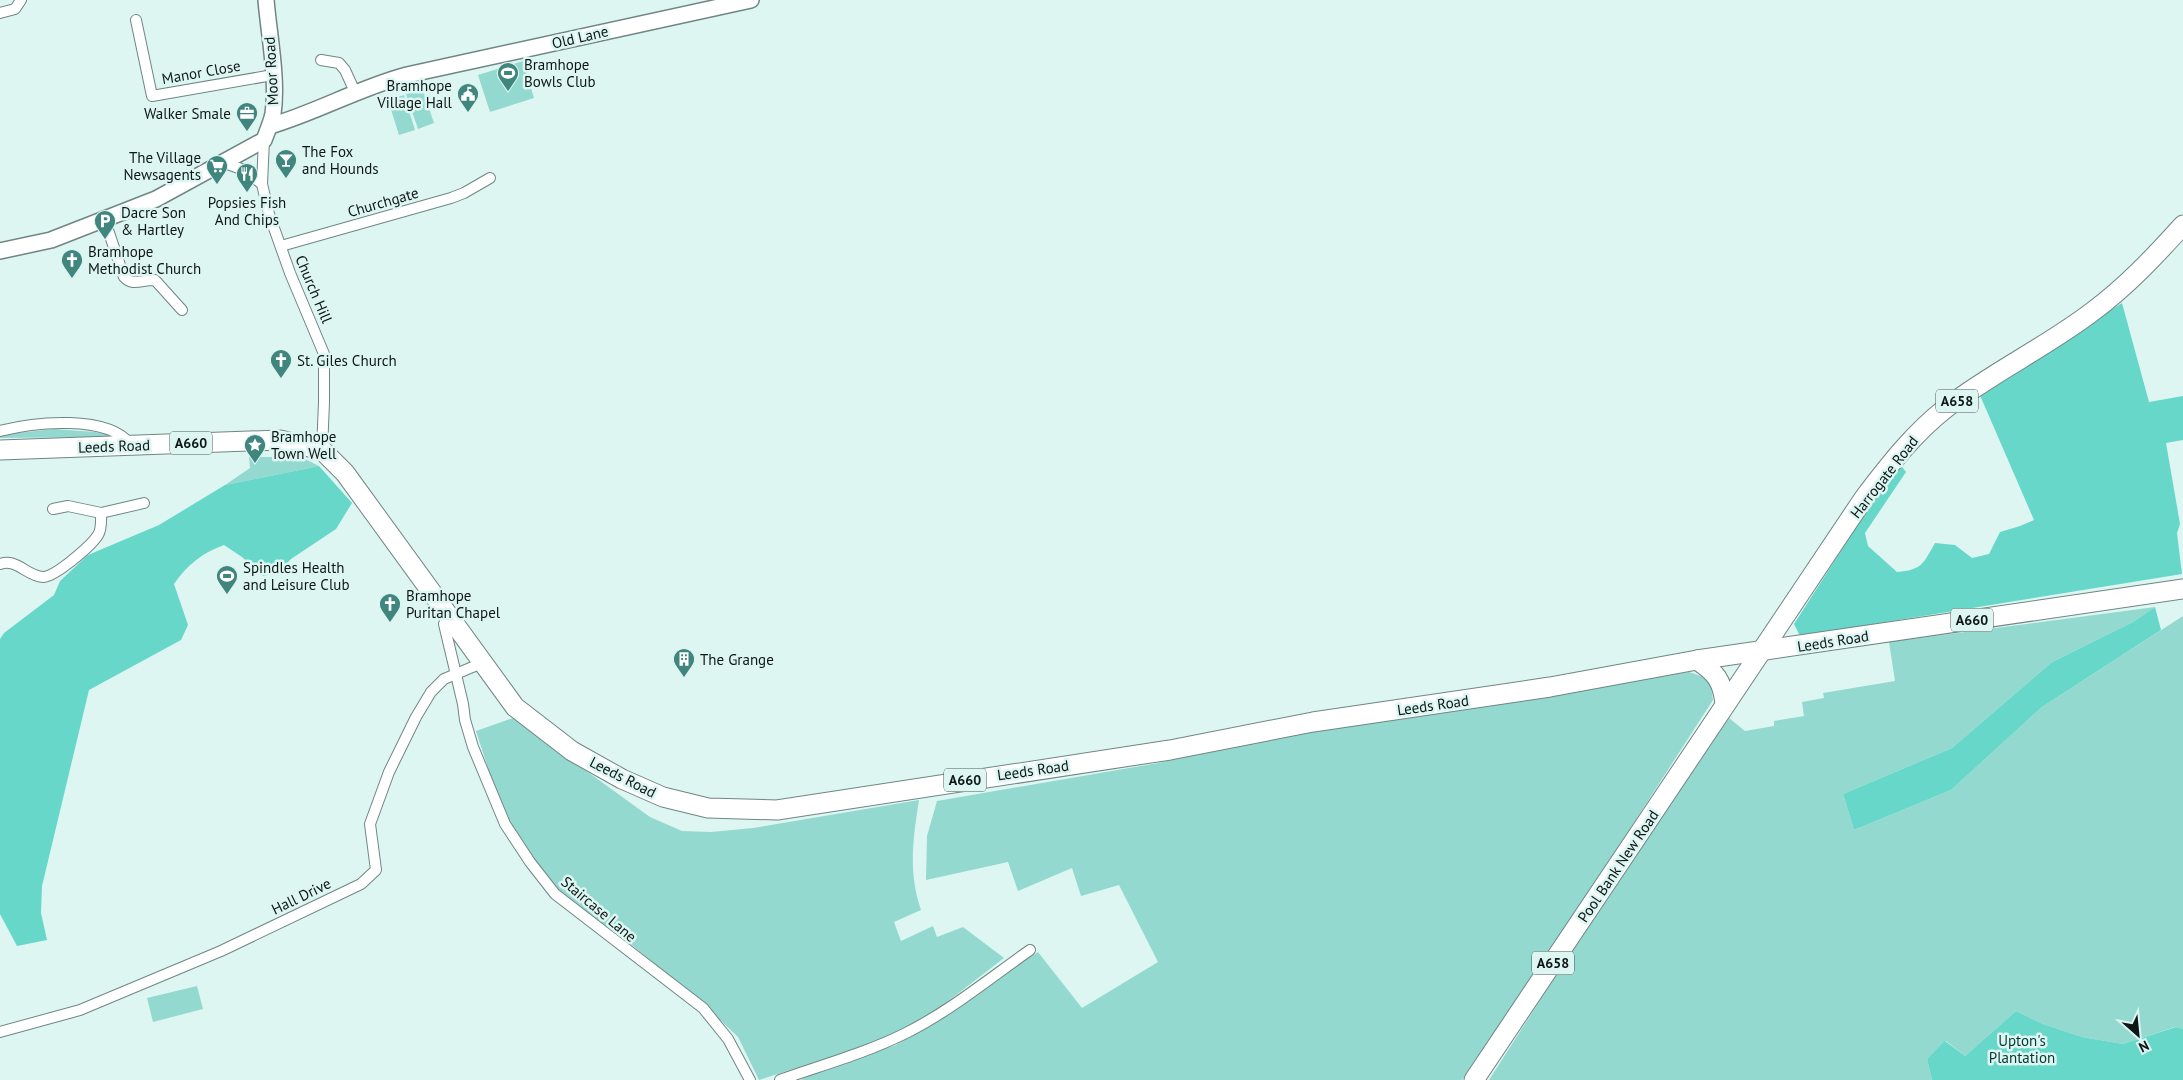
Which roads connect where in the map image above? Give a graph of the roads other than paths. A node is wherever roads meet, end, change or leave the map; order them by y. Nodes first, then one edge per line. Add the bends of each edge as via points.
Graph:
1 (21, 0) edge
2 (266, 0) edge
3 (751, 0) edge
4 (0, 13) edge
5 (136, 20) dead end
6 (321, 60) dead end
7 (273, 75) junction
8 (355, 92) junction
9 (270, 126) junction
10 (264, 140) junction
11 (226, 163) junction
12 (490, 178) dead end
13 (262, 184) junction
14 (104, 218) junction
15 (2183, 226) edge
16 (280, 246) junction
17 (0, 251) edge
18 (182, 310) dead end
19 (0, 431) edge
20 (131, 445) junction
21 (0, 450) edge
22 (322, 450) junction
23 (144, 503) dead end
24 (53, 508) dead end
25 (101, 513) junction
26 (0, 564) edge
27 (2183, 589) edge
28 (448, 616) junction
29 (1760, 651) junction
30 (1698, 660) junction
31 (482, 663) junction
32 (455, 673) junction
33 (1725, 702) junction
34 (1030, 950) dead end
35 (0, 1032) edge
36 (750, 1080) edge
37 (780, 1080) edge
38 (1474, 1080) edge

1 - 4 street via 15,9
2 - 7 street, Moor Road
3 - 8 street, Old Lane via 423,71
5 - 7 street, Manor Close via 152,96
6 - 8 street via 339,63
7 - 9 street, Moor Road
8 - 9 street, Old Lane
9 - 10 street, Moor Road
10 - 11 street
10 - 13 street, Church Hill
11 - 13 street via 244,170
11 - 14 street via 156,199
12 - 16 street, Churchgate via 451,198
13 - 16 street, Church Hill
14 - 17 street via 51,240
14 - 18 street via 128,282 155,280
15 - 29 highway, Harrogate Road / A658 via 2112,297 1946,408 1911,440 1864,498
16 - 22 street, Church Hill via 324,354
19 - 20 street via 56,423 80,424 108,428 125,437
20 - 21 highway, Leeds Road / A660
20 - 22 highway, Leeds Road / A660 via 280,440
22 - 28 highway, Leeds Road / A660 via 345,472
23 - 25 street
24 - 25 street via 68,506
25 - 26 street via 99,534 50,576 34,576 14,563
27 - 29 highway, Leeds Road / A660
28 - 31 highway, Leeds Road / A660
28 - 32 street, Staircase Lane via 444,624
29 - 30 highway, Leeds Road / A660
29 - 33 highway, Pool Bank New Road / A658
30 - 31 highway, Leeds Road / A660 via 1550,687 1313,722 1170,750 777,810 708,808 663,797 622,780 572,750 515,707
30 - 33 highway via 1723,686
31 - 32 street, Hall Drive
32 - 35 street, Hall Drive via 432,692 389,772 370,824 376,870 361,884 221,951 80,1010
32 - 36 street, Staircase Lane via 472,747 505,824 530,862 555,894 702,1008 728,1039
33 - 38 highway, Pool Bank New Road / A658
34 - 37 street via 908,1033

